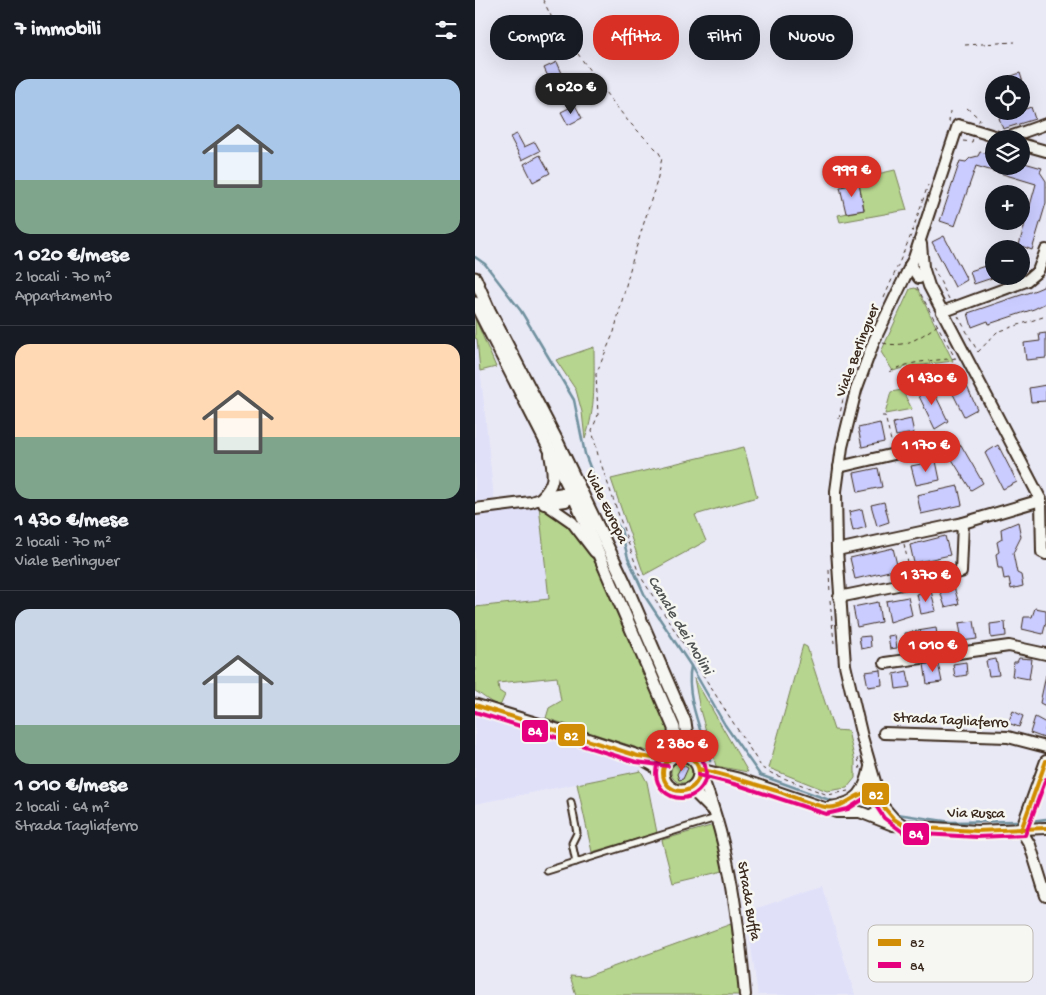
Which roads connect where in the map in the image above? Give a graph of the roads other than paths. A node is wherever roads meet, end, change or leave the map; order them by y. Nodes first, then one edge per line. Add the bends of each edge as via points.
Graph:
1 (1046, 124) edge
2 (1029, 130) edge
3 (985, 133) edge
4 (1030, 146) edge
5 (1046, 150) edge
6 (921, 235) junction
7 (1046, 250) edge
8 (912, 262) junction
9 (927, 264) junction
10 (905, 277) junction
11 (475, 278) edge
12 (917, 281) junction
13 (929, 286) junction
14 (475, 303) edge
15 (942, 319) junction
16 (924, 447) dead end
17 (549, 448) junction
18 (839, 467) junction
19 (575, 493) junction
20 (1041, 500) junction
21 (539, 502) junction
22 (475, 509) edge
23 (963, 524) junction
24 (837, 550) junction
25 (1046, 554) edge
26 (599, 556) junction
27 (839, 597) junction
28 (1046, 654) edge
29 (885, 663) dead end
30 (475, 706) edge
31 (884, 733) dead end
32 (1046, 747) edge
33 (638, 756) junction
34 (690, 757) junction
35 (671, 758) junction
36 (1046, 761) edge
37 (871, 763) junction
38 (699, 774) junction
39 (663, 778) junction
40 (687, 791) junction
41 (856, 794) junction
42 (880, 801) junction
43 (571, 802) dead end
44 (827, 808) junction
45 (860, 812) junction
46 (716, 815) junction
47 (871, 815) junction
48 (906, 827) junction
49 (1046, 828) edge
50 (1021, 830) junction
51 (576, 862) junction
52 (547, 871) dead end
53 (1046, 896) edge
54 (745, 995) edge

1 - 2 street
3 - 6 street via 953,126
4 - 5 street
6 - 8 street
6 - 9 street
7 - 15 street via 1038,271 1026,281 954,308
8 - 9 street
8 - 10 street, Viale Berlinguer
8 - 12 street
9 - 13 street
10 - 12 street
10 - 18 street, Viale Berlinguer via 874,341 856,390
11 - 19 street, Viale Europa
12 - 13 street
13 - 15 street
14 - 17 street, Viale Europa
15 - 20 street via 966,356
16 - 18 street
17 - 19 street, Viale Europa
17 - 21 street via 553,477 550,488
18 - 24 street, Viale Berlinguer
19 - 21 street
19 - 26 street, Viale Europa
19 - 34 street, Viale Europa via 624,581 685,722
20 - 23 street
20 - 25 street via 1042,552
21 - 22 street
21 - 26 street via 572,522
23 - 24 street
23 - 27 street via 961,572
24 - 27 street, Viale Berlinguer
26 - 35 street, Viale Europa via 674,728 675,747
27 - 37 street, Viale Berlinguer via 845,665
28 - 29 street via 1009,646
30 - 33 street
31 - 32 street, Strada Tagliaferro via 1008,737
33 - 35 street
33 - 39 street via 655,766
34 - 35 street via 678,755
34 - 38 street
35 - 39 street via 664,768
36 - 50 street
37 - 41 street via 866,785
37 - 42 street, Viale Berlinguer
38 - 40 street
38 - 44 street via 739,779
38 - 46 street, Strada Buffa
39 - 40 street via 675,791
40 - 46 street via 705,800
41 - 42 street via 871,791
41 - 44 street via 840,806
41 - 45 street
42 - 47 street via 878,811
42 - 48 street via 894,819
43 - 51 lane via 577,833 572,843
44 - 45 street via 836,812
45 - 47 street
46 - 51 lane
46 - 54 street, Strada Buffa via 739,925
47 - 48 street, Via Rusca
48 - 50 street, Via Rusca
49 - 50 street, Via Rusca
50 - 53 street via 1031,845
51 - 52 lane

